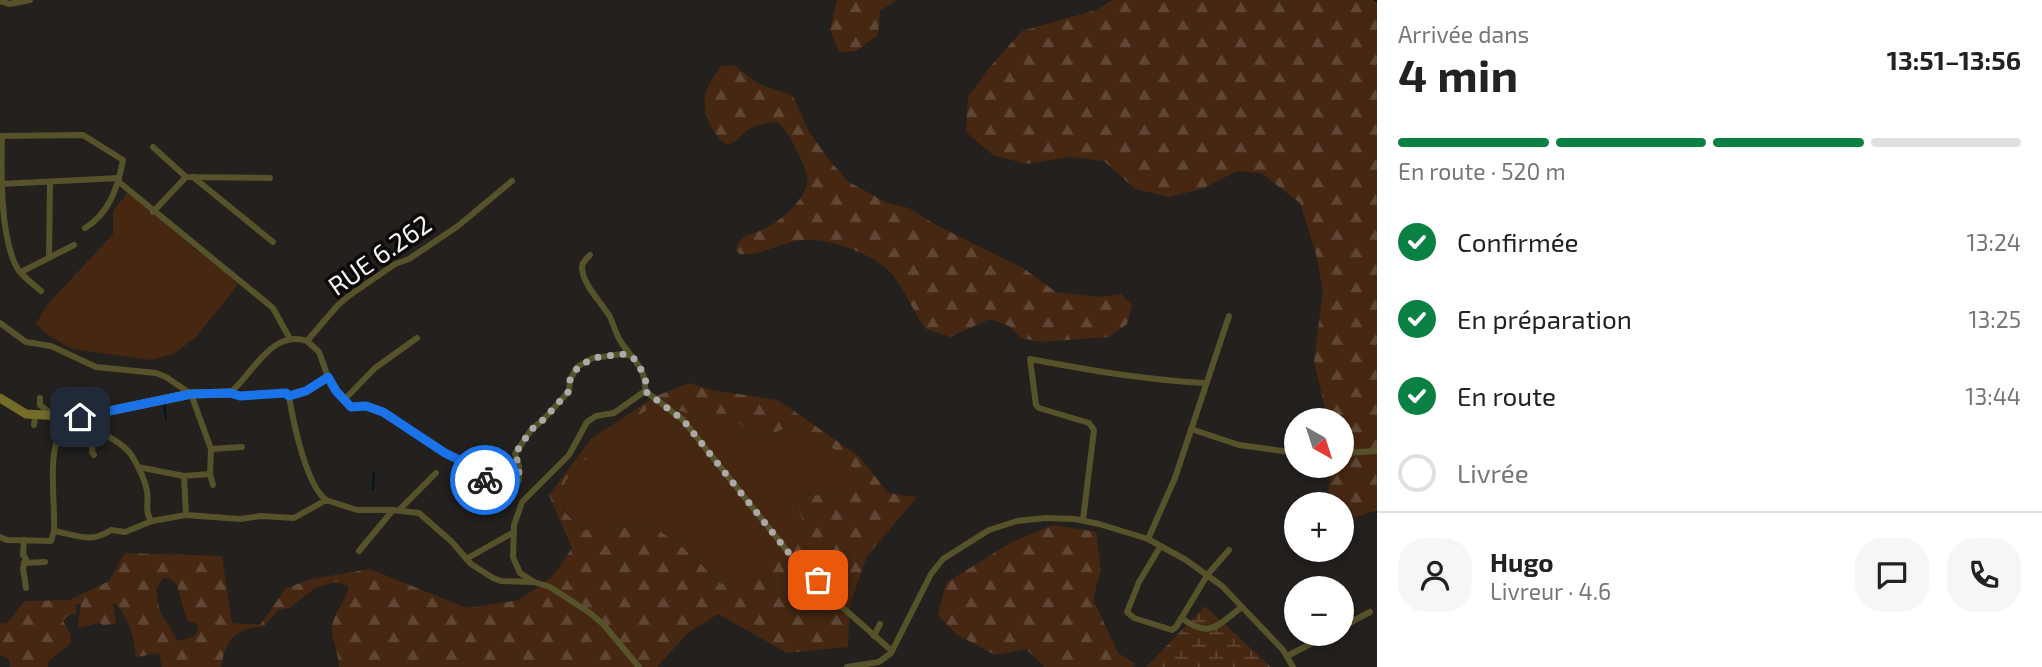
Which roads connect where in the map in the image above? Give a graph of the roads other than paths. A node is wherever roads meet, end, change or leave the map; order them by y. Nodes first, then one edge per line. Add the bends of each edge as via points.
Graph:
1 (30, 0) edge
2 (0, 1) edge
3 (1, 136) edge
4 (153, 147) dead end
5 (189, 177) junction
6 (270, 178) dead end
7 (119, 180) junction
8 (512, 181) dead end
9 (50, 182) junction
10 (1, 184) edge
11 (153, 212) junction
12 (85, 228) dead end
13 (273, 242) dead end
14 (74, 245) dead end
15 (590, 255) dead end
16 (49, 258) junction
17 (21, 272) junction
18 (41, 291) dead end
19 (1230, 316) dead end
20 (0, 323) edge
21 (416, 338) dead end
22 (290, 339) junction
23 (307, 341) junction
24 (632, 356) junction
25 (328, 377) junction
26 (1205, 383) junction
27 (645, 391) junction
28 (230, 393) junction
29 (191, 394) junction
30 (289, 396) junction
31 (0, 398) edge
32 (40, 398) dead end
33 (344, 400) junction
34 (31, 414) junction
35 (78, 417) junction
36 (49, 418) junction
37 (34, 425) dead end
38 (94, 428) junction
39 (1191, 429) junction
40 (242, 447) dead end
41 (211, 449) junction
42 (1284, 451) edge
43 (1377, 451) edge
44 (1354, 452) edge
45 (94, 456) dead end
46 (138, 467) junction
47 (436, 473) dead end
48 (210, 474) junction
49 (184, 476) junction
50 (213, 485) dead end
51 (326, 500) junction
52 (396, 510) junction
53 (186, 515) junction
54 (1083, 520) junction
55 (152, 522) junction
56 (54, 531) junction
57 (514, 532) junction
58 (0, 537) edge
59 (1148, 539) junction
60 (24, 540) junction
61 (1160, 547) junction
62 (1229, 550) dead end
63 (359, 551) dead end
64 (466, 559) junction
65 (45, 562) dead end
66 (24, 564) junction
67 (1208, 574) junction
68 (534, 582) junction
69 (26, 587) dead end
70 (1242, 607) junction
71 (1370, 612) dead end
72 (1181, 618) junction
73 (1354, 621) edge
74 (880, 624) dead end
75 (874, 636) junction
76 (1307, 646) edge
77 (892, 652) junction
78 (1287, 656) junction
79 (639, 667) edge
80 (847, 667) edge
81 (1293, 667) edge

1 - 2 street
3 - 7 street via 83,135 122,160
3 - 10 street
4 - 5 street
5 - 6 street
5 - 11 street
5 - 13 street
7 - 9 street
7 - 11 street
7 - 12 street via 98,219
8 - 23 street, RUE 6.262 via 458,226 350,295
9 - 10 street
9 - 16 street
10 - 17 street via 8,249
11 - 22 street via 273,308
14 - 16 street
15 - 24 street via 583,262 585,277
16 - 17 street
17 - 18 street
19 - 26 street
20 - 29 street via 26,342 51,346 96,366 156,373
21 - 33 street via 375,368
22 - 23 street
22 - 28 street via 270,350
23 - 25 street via 318,352
24 - 27 street via 646,382
24 - 33 street via 593,358 578,367 569,391 515,454 519,481 487,481 476,468 383,412 351,407
25 - 30 street
25 - 33 street
26 - 39 street
26 - 54 street via 1126,376 1030,359 1036,405 1089,423 1094,430
27 - 57 street via 614,412 587,422 569,455 522,502
27 - 75 street via 683,420 800,567
28 - 29 street
28 - 30 street
29 - 35 street
29 - 41 street
30 - 51 street via 311,475
31 - 34 street
32 - 36 street
34 - 36 street
34 - 37 street
35 - 36 street
35 - 38 street
35 - 56 street via 67,421 55,449
38 - 45 street
38 - 46 street via 123,446
39 - 42 street via 1239,445
39 - 59 street
40 - 41 street
41 - 48 street
43 - 44 street
46 - 49 street
46 - 55 street
47 - 52 street
48 - 49 street
48 - 50 street
49 - 53 street
51 - 52 street via 357,510
51 - 53 street via 294,519
52 - 63 street
52 - 64 street via 419,513
53 - 55 street
54 - 59 street
54 - 77 street via 1017,522 989,530 960,547 936,566
55 - 56 street via 90,539
56 - 60 street via 51,541
57 - 64 street
57 - 68 street via 516,566
58 - 60 street
59 - 61 street
60 - 66 street
61 - 67 street
61 - 72 street via 1127,612 1172,630
62 - 67 street
64 - 68 street via 492,578
65 - 66 street
66 - 69 street
67 - 70 street
67 - 72 street
68 - 79 street via 561,592 597,618
70 - 72 street via 1211,629 1198,629
70 - 78 street
71 - 73 street
74 - 75 street
75 - 77 street
76 - 78 street
77 - 80 street via 879,662
78 - 81 street

